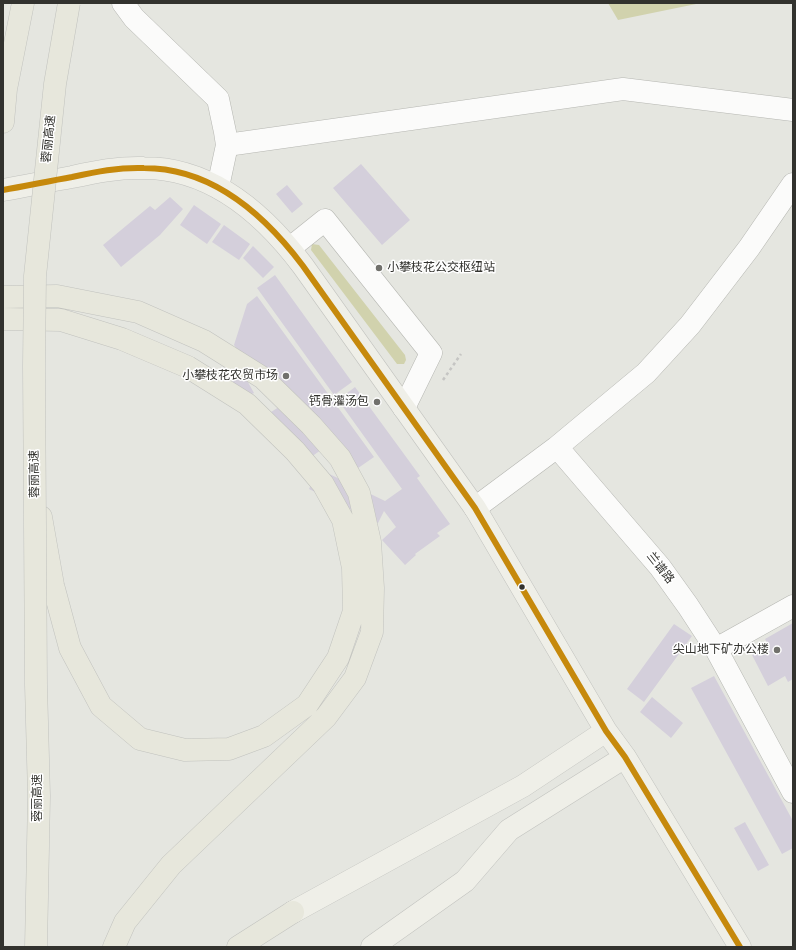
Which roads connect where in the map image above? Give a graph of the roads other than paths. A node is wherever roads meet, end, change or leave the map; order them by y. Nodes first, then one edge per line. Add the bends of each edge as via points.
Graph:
1 (23, 3) edge
2 (69, 3) edge
3 (122, 3) edge
4 (793, 110) edge
5 (3, 122) edge
6 (227, 145) junction
7 (793, 184) edge
8 (218, 187) junction
9 (3, 190) edge
10 (290, 248) junction
11 (3, 297) edge
12 (3, 318) edge
13 (404, 408) junction
14 (557, 447) junction
15 (36, 484) junction
16 (475, 508) junction
17 (793, 606) edge
18 (716, 649) junction
19 (606, 730) junction
20 (625, 757) junction
21 (793, 792) edge
22 (293, 912) joint
23 (36, 947) edge
24 (114, 947) edge
25 (238, 947) edge
26 (372, 947) edge
27 (740, 947) edge

1 - 5 highway via 6,89
2 - 15 highway, 蓉丽高速, bridge via 55,84 35,276
3 - 6 street via 134,18 218,99
4 - 6 street via 623,88
6 - 8 street
7 - 14 street via 749,248 690,325 646,373
8 - 9 main road via 182,173 144,168 110,170
8 - 10 main road via 251,209
10 - 13 main road
10 - 13 street via 325,220 431,354
11 - 24 highway via 57,296 138,312 204,341 263,378 340,458 359,493 370,542 372,632 355,678 326,717 171,865 125,922
12 - 15 highway, bridge via 61,320 122,339 188,367 247,404 295,451 323,484 343,520 353,568 354,611 338,658 307,705 264,736 229,749 185,750 140,739 101,706 70,648 53,585
13 - 16 main road
14 - 16 street
14 - 18 street, 兰谱路 via 660,567
15 - 23 highway, 蓉丽高速, bridge via 39,796
16 - 19 main road
17 - 18 street
18 - 21 street, 兰谱路
19 - 20 main road
19 - 22 main road via 523,786
20 - 26 main road via 509,830 465,881
20 - 27 main road
22 - 25 highway

